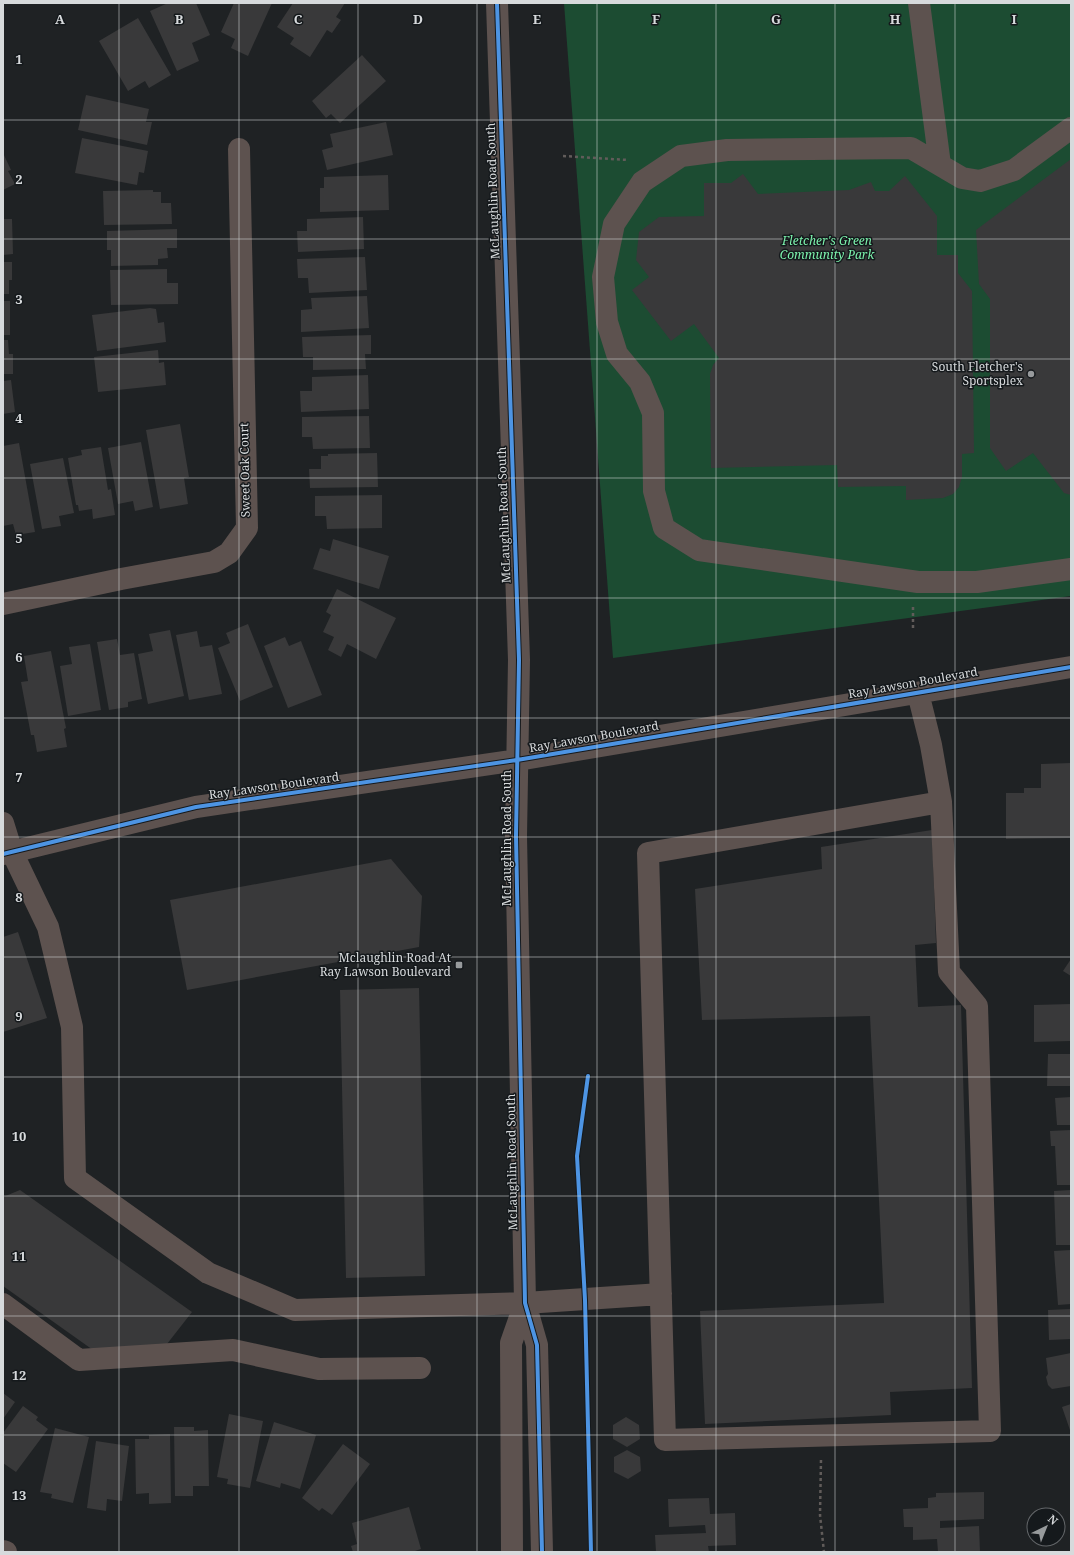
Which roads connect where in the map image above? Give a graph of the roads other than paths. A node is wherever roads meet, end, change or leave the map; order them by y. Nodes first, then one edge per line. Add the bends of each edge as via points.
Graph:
1 (497, 3) edge
2 (919, 3) edge
3 (1071, 128) edge
4 (239, 149) dead end
5 (940, 165) junction
6 (1071, 569) edge
7 (3, 604) edge
8 (1071, 667) edge
9 (918, 693) junction
10 (517, 760) junction
11 (940, 802) junction
12 (3, 823) edge
13 (8, 853) edge
14 (661, 1294) junction
15 (525, 1303) junction
16 (3, 1304) edge
17 (420, 1368) dead end
18 (3, 1551) edge
19 (6, 1552) edge
20 (512, 1552) edge
21 (542, 1552) edge

1 - 10 street, McLaughlin Road South via 519,660
2 - 5 street
3 - 5 street via 1014,170 980,181 962,178
4 - 7 street, Sweet Oak Court via 246,528 229,553 214,562
5 - 6 street via 911,148 727,150 681,156 642,182 614,224 603,277 607,322 617,354 640,382 653,413 654,491 664,528 699,550 918,582 977,582
8 - 9 street, Ray Lawson Boulevard
9 - 10 street, Ray Lawson Boulevard
9 - 11 street
10 - 13 street, Ray Lawson Boulevard via 196,807
10 - 15 street, McLaughlin Road South via 516,836
11 - 14 street via 648,853
11 - 14 street via 949,972 977,1006 990,1431 665,1440
12 - 13 street
13 - 15 street via 48,927 72,1027 75,1178 208,1273 295,1310
14 - 15 street
15 - 20 street, McLaughlin Road South via 511,1343
15 - 21 street, McLaughlin Road South via 537,1345
16 - 17 street via 79,1360 233,1350 319,1369
18 - 19 street

